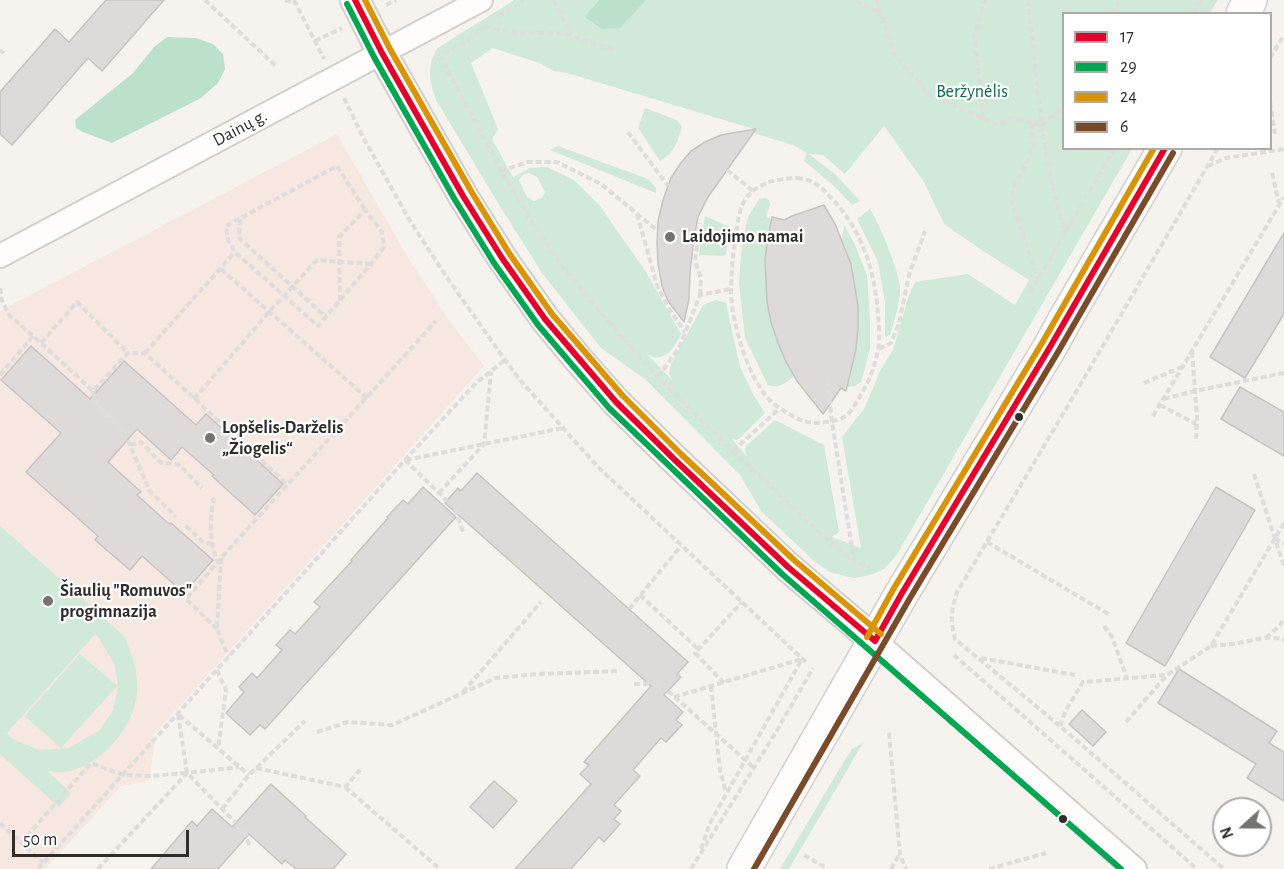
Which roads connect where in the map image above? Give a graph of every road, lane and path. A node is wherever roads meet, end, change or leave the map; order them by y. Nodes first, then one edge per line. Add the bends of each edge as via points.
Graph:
1 (205, 0) edge
2 (285, 0) edge
3 (355, 0) edge
4 (481, 0) edge
5 (524, 0) edge
6 (554, 0) edge
7 (857, 0) edge
8 (877, 0) edge
9 (985, 0) edge
10 (1028, 0) edge
11 (295, 2) edge
12 (881, 12) junction
13 (484, 27) junction
14 (1284, 35) edge
15 (570, 36) junction
16 (617, 51) dead end
17 (382, 53) junction
18 (1272, 55) edge
19 (277, 67) dead end
20 (334, 78) junction
21 (1062, 108) edge
22 (1272, 115) edge
23 (984, 119) junction
24 (1032, 123) junction
25 (1042, 126) junction
26 (628, 132) dead end
27 (1275, 134) dead end
28 (1284, 149) edge
29 (1114, 150) edge
30 (1164, 150) edge
31 (1217, 150) edge
32 (1207, 167) junction
33 (727, 170) dead end
34 (501, 171) junction
35 (1272, 173) dead end
36 (668, 186) dead end
37 (753, 191) junction
38 (1284, 196) edge
39 (1280, 204) junction
40 (365, 210) junction
41 (636, 213) junction
42 (240, 219) junction
43 (700, 223) dead end
44 (658, 231) dead end
45 (925, 231) dead end
46 (1065, 234) junction
47 (235, 252) junction
48 (0, 256) edge
49 (339, 262) junction
50 (371, 264) junction
51 (221, 269) junction
52 (1038, 279) junction
53 (293, 287) junction
54 (0, 288) edge
55 (731, 289) junction
56 (1030, 293) dead end
57 (700, 295) junction
58 (283, 297) junction
59 (340, 301) junction
60 (269, 312) junction
61 (326, 317) junction
62 (436, 321) dead end
63 (685, 332) junction
64 (33, 336) junction
65 (41, 343) junction
66 (878, 349) junction
67 (1192, 351) junction
68 (128, 353) junction
69 (145, 353) junction
70 (505, 360) junction
71 (1183, 367) junction
72 (491, 371) junction
73 (1284, 373) edge
74 (0, 375) edge
75 (658, 377) junction
76 (827, 380) dead end
77 (1144, 383) dead end
78 (1195, 391) junction
79 (93, 392) junction
80 (368, 398) junction
81 (194, 399) junction
82 (1164, 399) junction
83 (1160, 405) junction
84 (779, 409) junction
85 (1153, 416) dead end
86 (832, 422) junction
87 (1196, 424) junction
88 (564, 428) junction
89 (122, 431) dead end
90 (1196, 442) dead end
91 (484, 444) junction
92 (733, 451) junction
93 (405, 460) junction
94 (1254, 474) dead end
95 (288, 485) junction
96 (202, 488) dead end
97 (439, 494) junction
98 (212, 498) dead end
99 (447, 501) dead end
100 (455, 510) dead end
101 (176, 517) dead end
102 (1284, 524) edge
103 (186, 526) dead end
104 (463, 532) dead end
105 (1275, 538) junction
106 (987, 542) junction
107 (212, 544) junction
108 (1284, 544) edge
109 (681, 546) junction
110 (222, 557) junction
111 (854, 562) junction
112 (217, 563) junction
113 (1284, 566) edge
114 (870, 567) dead end
115 (640, 595) junction
116 (542, 602) dead end
117 (742, 602) junction
118 (629, 609) dead end
119 (1110, 615) dead end
120 (1284, 618) edge
121 (1104, 626) dead end
122 (217, 629) junction
123 (1265, 638) junction
124 (1284, 640) edge
125 (875, 641) junction
126 (1210, 646) junction
127 (698, 649) junction
128 (230, 655) junction
129 (954, 655) dead end
130 (978, 658) junction
131 (802, 659) junction
132 (808, 664) dead end
133 (813, 668) dead end
134 (217, 670) junction
135 (620, 671) dead end
136 (1075, 675) dead end
137 (1167, 675) junction
138 (1128, 678) junction
139 (724, 682) junction
140 (634, 684) dead end
141 (660, 684) dead end
142 (711, 686) junction
143 (668, 691) dead end
144 (461, 694) junction
145 (674, 697) junction
146 (178, 714) junction
147 (305, 721) dead end
148 (1126, 722) dead end
149 (1060, 726) junction
150 (317, 732) dead end
151 (889, 733) dead end
152 (717, 735) junction
153 (218, 750) junction
154 (745, 760) junction
155 (239, 767) junction
156 (753, 767) junction
157 (256, 768) junction
158 (360, 770) dead end
159 (187, 773) junction
160 (123, 775) junction
161 (249, 775) junction
162 (345, 787) junction
163 (726, 794) junction
164 (222, 809) junction
165 (236, 823) dead end
166 (0, 824) edge
167 (244, 831) dead end
168 (21, 843) junction
169 (250, 847) dead end
170 (1046, 853) dead end
171 (699, 855) junction
172 (804, 855) dead end
173 (900, 855) junction
174 (43, 863) junction
175 (38, 869) edge
176 (98, 869) edge
177 (440, 869) edge
178 (691, 869) edge
179 (744, 869) edge
180 (828, 869) edge
181 (891, 869) edge
182 (906, 869) edge
183 (989, 869) edge
184 (1135, 869) edge
185 (1197, 869) edge
186 (1224, 869) edge

1 - 19 path
2 - 11 path
3 - 17 street
4 - 17 street, Dainų g.
5 - 13 path
6 - 15 path
7 - 12 path
8 - 12 path
9 - 23 path via 974,36
10 - 25 path
11 - 20 path
12 - 23 path via 895,56 929,95
13 - 15 path
13 - 34 path via 440,56
14 - 18 path
15 - 16 path
17 - 20 street, Dainų g.
17 - 125 street via 462,196 545,319 578,359 682,467 788,567
20 - 48 street, Dainų g.
20 - 70 path via 410,221
21 - 25 path
22 - 27 path
23 - 24 path via 998,125 1014,117
24 - 25 path
24 - 52 path via 1033,145 1013,187 1012,204
25 - 46 path
26 - 36 path
28 - 32 path via 1227,158
29 - 46 path
30 - 125 main road
31 - 32 path
32 - 106 path
33 - 37 path
34 - 41 path via 528,162 557,162 601,184
34 - 75 path via 561,265
35 - 39 path
37 - 55 path via 739,215
37 - 66 path via 774,180 809,179 843,210 872,273
38 - 39 path
39 - 67 path
40 - 42 path via 337,166
40 - 49 path via 339,237
40 - 50 path via 382,232 384,246
41 - 44 path
41 - 63 path via 657,285
42 - 47 path via 226,225
42 - 53 path via 239,238
43 - 57 path via 695,261 701,278
45 - 66 path via 891,343
46 - 52 path
47 - 51 path
47 - 58 path
49 - 50 path
49 - 53 path via 317,260
49 - 59 path
50 - 59 path
51 - 60 path
51 - 69 path
52 - 56 path
53 - 58 path
53 - 61 path
54 - 64 path via 10,316
55 - 57 path
55 - 84 path via 739,337 757,384
57 - 63 path
58 - 60 path
58 - 61 path via 318,326
59 - 61 path
60 - 80 path
60 - 81 path
62 - 80 path
63 - 75 path via 679,348
64 - 65 path
64 - 74 path
65 - 68 path via 77,302
65 - 79 path
66 - 86 path via 870,378 857,401 846,416
67 - 71 path
67 - 78 path
68 - 69 path
68 - 79 path
69 - 81 path
70 - 72 path
70 - 88 path
71 - 77 path
71 - 82 path
72 - 91 path
72 - 93 path
73 - 78 path
75 - 92 path
76 - 86 path
78 - 82 path
78 - 87 path
79 - 89 path via 95,402
80 - 95 path
81 - 95 path
82 - 83 path
83 - 85 path
83 - 87 path
84 - 86 path via 798,420
84 - 92 path
86 - 111 path
87 - 90 path
88 - 91 path
88 - 109 path via 598,467
91 - 93 path
91 - 97 path
92 - 111 path
93 - 97 path
93 - 128 path
94 - 105 path
95 - 110 path
96 - 101 path via 178,464 161,463 141,442 129,442 148,489
97 - 99 path
98 - 107 path
100 - 104 path
102 - 105 path
103 - 107 path via 203,542
105 - 108 path
105 - 113 path
105 - 126 path
106 - 119 path
106 - 130 path via 957,592 952,609 955,639
107 - 112 path
109 - 115 path
109 - 117 path
110 - 112 path
110 - 122 path
111 - 114 path
112 - 122 path via 186,599
115 - 118 path
115 - 127 path
116 - 144 path
117 - 127 path
117 - 131 path
120 - 123 path
121 - 138 path via 1113,637
122 - 128 path
123 - 124 path
123 - 126 path
125 - 179 main road
125 - 184 street
126 - 137 path
127 - 139 path via 695,653
128 - 134 path
129 - 185 path
130 - 136 path
130 - 149 path
131 - 132 path
131 - 139 path
131 - 154 path
133 - 156 path
134 - 146 path
134 - 153 path via 226,690
135 - 144 path via 496,678
137 - 138 path
137 - 148 path
138 - 149 path via 1083,682
139 - 142 path
140 - 141 path
142 - 145 path
142 - 152 path
143 - 145 path
144 - 150 path via 392,725 348,722
145 - 152 path
146 - 153 path
146 - 159 path
146 - 160 path
147 - 157 path
149 - 186 path
151 - 173 path
152 - 154 path
152 - 163 path
153 - 155 path
154 - 156 path
154 - 163 path
155 - 159 path
155 - 161 path
156 - 171 path
157 - 161 path
157 - 162 path
158 - 162 path
159 - 160 path
159 - 164 path
159 - 176 path
160 - 168 path via 91,763
160 - 174 path
161 - 164 path
162 - 177 path
163 - 171 path
164 - 165 path
166 - 168 path
167 - 169 path
168 - 174 path
170 - 183 path
171 - 178 path
172 - 180 path
173 - 181 path
173 - 182 path
174 - 175 path

